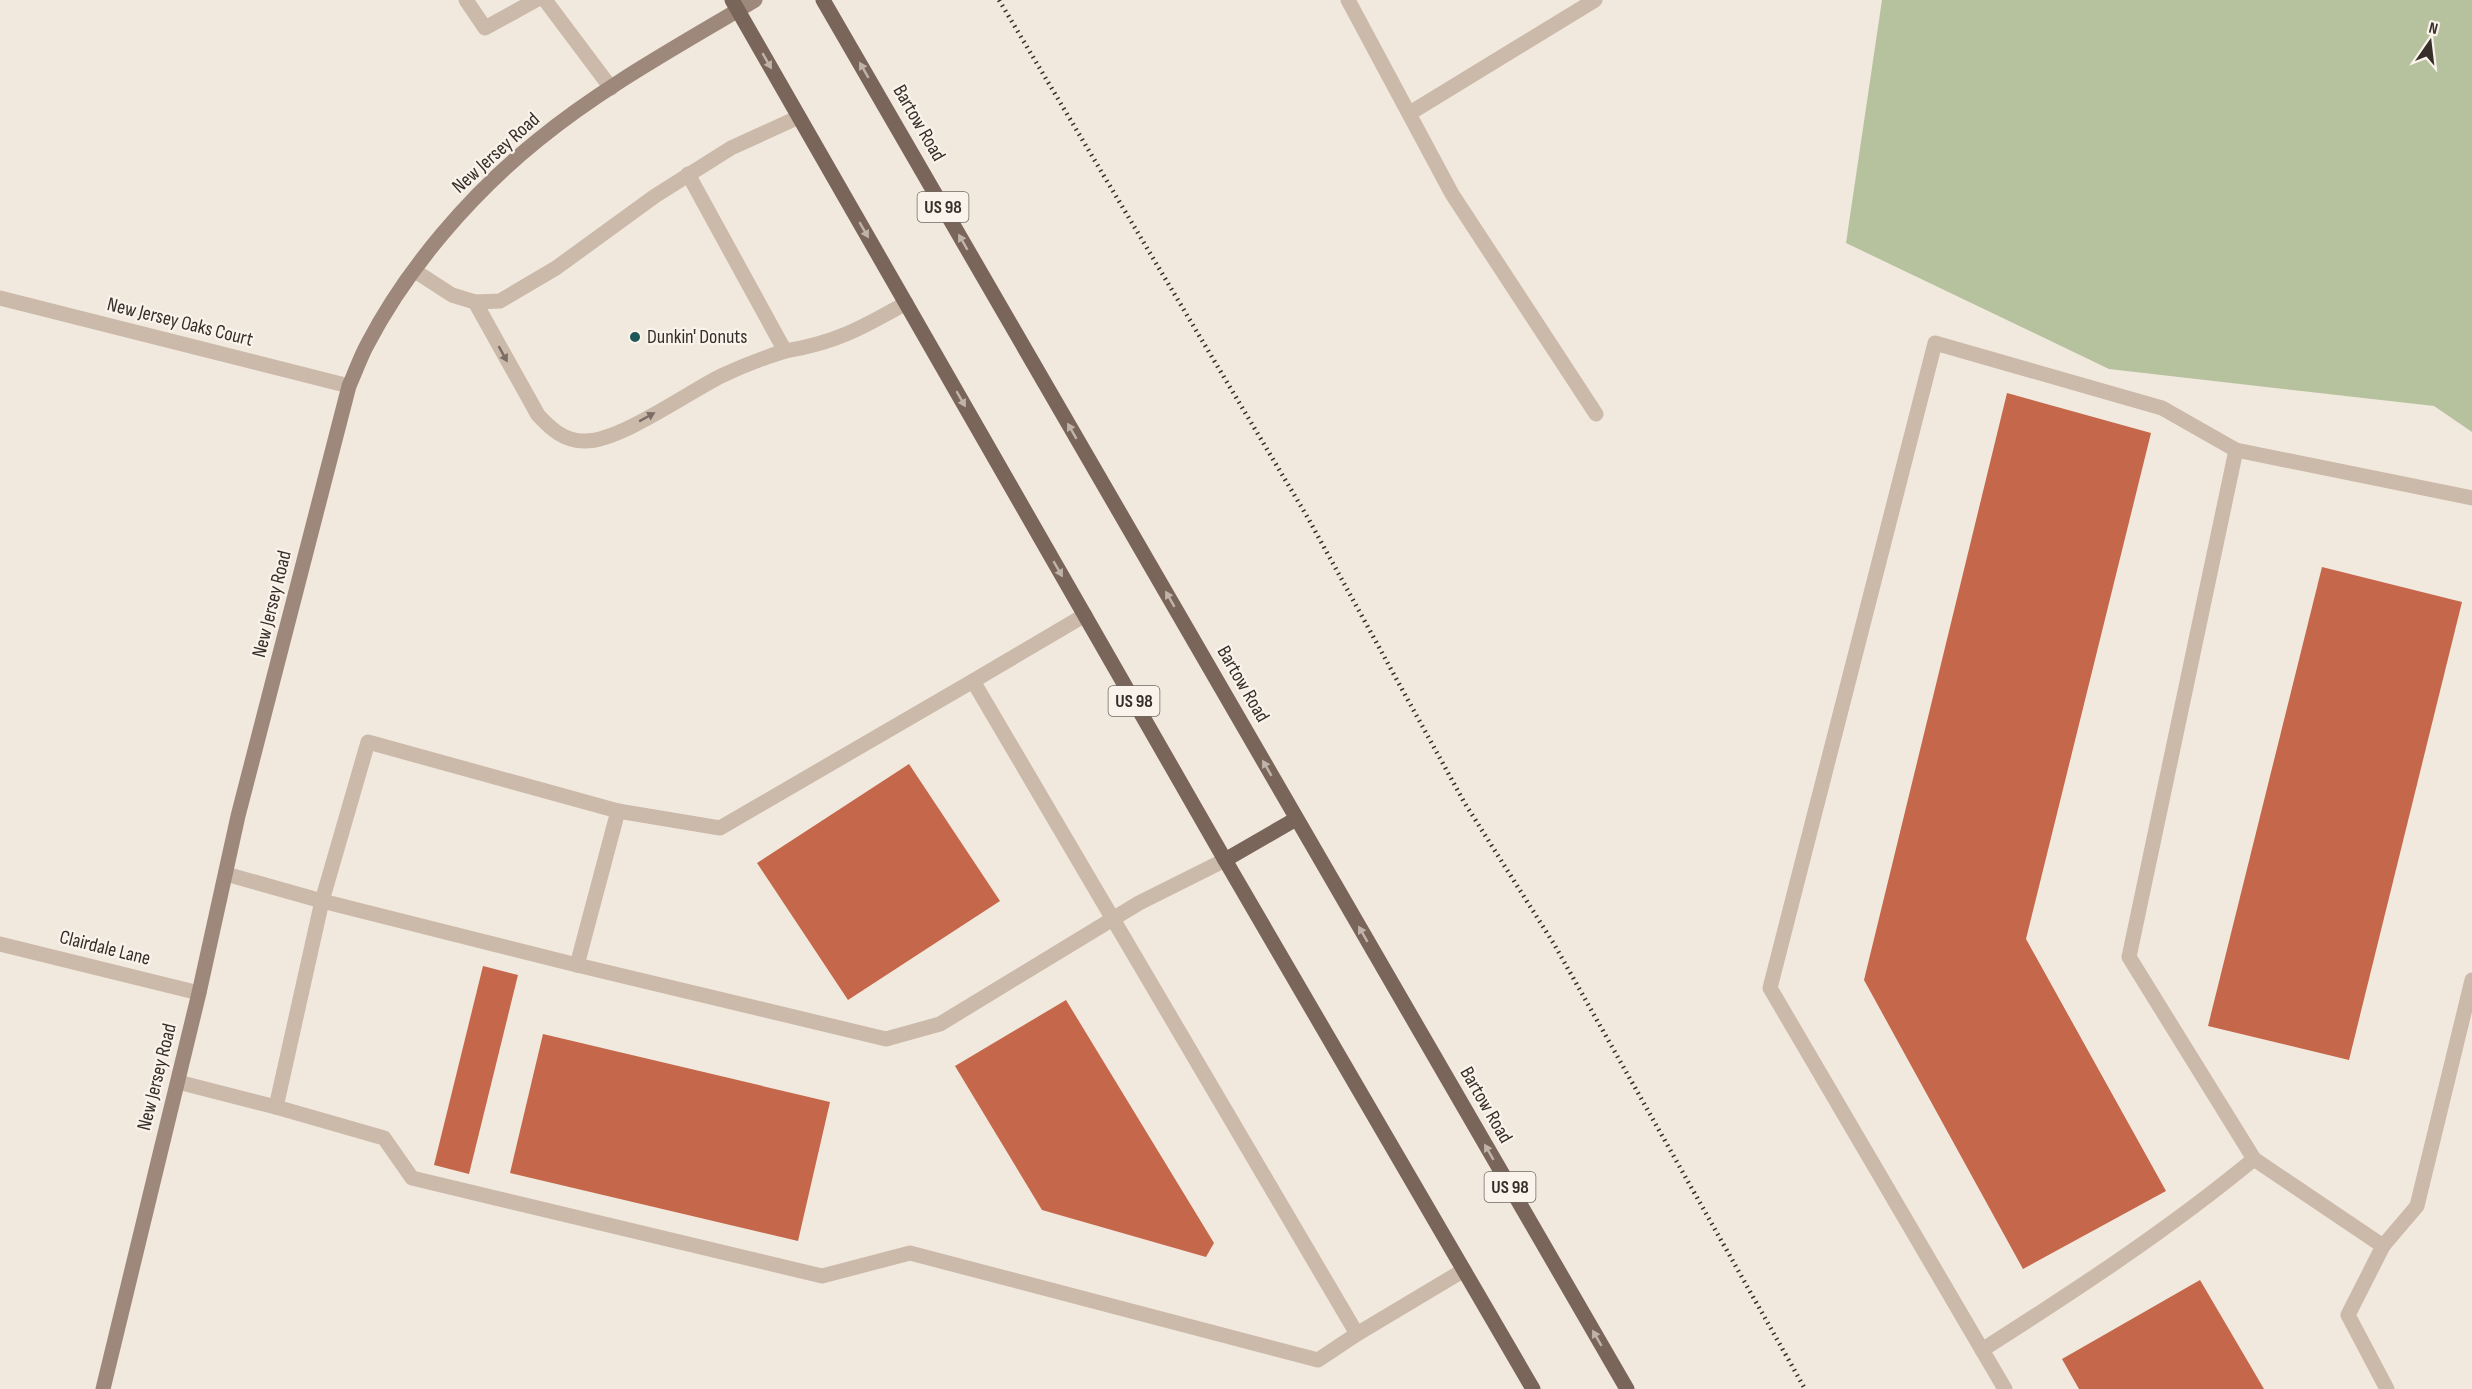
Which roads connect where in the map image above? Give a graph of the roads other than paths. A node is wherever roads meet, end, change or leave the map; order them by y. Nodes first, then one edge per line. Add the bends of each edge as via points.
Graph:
1 (466, 0) edge
2 (536, 0) edge
3 (545, 0) edge
4 (755, 0) edge
5 (823, 0) edge
6 (1348, 0) edge
7 (1595, 0) edge
8 (735, 5) edge
9 (611, 88) junction
10 (1410, 113) junction
11 (799, 117) junction
12 (688, 174) junction
13 (415, 271) junction
14 (0, 297) edge
15 (475, 302) junction
16 (906, 303) junction
17 (785, 351) junction
18 (349, 386) junction
19 (1596, 414) dead end
20 (2236, 450) junction
21 (2472, 498) edge
22 (1085, 615) junction
23 (973, 681) junction
24 (618, 811) junction
25 (1296, 819) junction
26 (1225, 860) junction
27 (226, 874) junction
28 (321, 901) junction
29 (1113, 918) junction
30 (0, 944) edge
31 (577, 965) junction
32 (2472, 980) edge
33 (200, 993) junction
34 (178, 1082) junction
35 (276, 1107) junction
36 (2254, 1159) junction
37 (2383, 1246) junction
38 (1464, 1270) junction
39 (1357, 1334) junction
40 (1982, 1350) junction
41 (103, 1389) edge
42 (1533, 1389) edge
43 (1627, 1389) edge
44 (2005, 1389) edge
45 (2387, 1389) edge

1 - 2 street via 485,28
3 - 9 street
4 - 8 street, New Jersey Road
25 -> 5 main road, Bartow Road / US 98
6 - 10 street
7 - 10 street
8 - 9 street, New Jersey Road
8 -> 11 main road, US 98
9 - 13 street, New Jersey Road via 538,140 474,198
10 - 19 street via 1452,194
11 - 12 street via 731,148
11 -> 16 main road, US 98
12 - 15 street via 556,268 500,301
12 - 17 street
13 - 15 street via 452,295
13 - 18 street, New Jersey Road via 367,345
14 - 18 street, New Jersey Oaks Court
15 -> 17 street via 538,415 551,430 583,441 606,439 721,376
16 - 17 street via 840,337 817,346
16 -> 22 main road, US 98
18 - 27 street, New Jersey Road
20 - 21 street
20 - 36 street via 2129,957
20 - 40 street via 2162,408 1935,343 1770,988
22 - 23 street
22 - 26 main road, US 98
23 - 24 street via 720,828
23 - 29 street
24 - 28 street via 368,742
24 - 31 street
25 - 26 main road
43 -> 25 main road, Bartow Road / US 98
26 - 29 street
26 - 38 main road, US 98
27 - 28 street
27 - 33 street, New Jersey Road
28 - 31 street
28 - 35 street
29 - 31 street via 940,1024 886,1039
29 - 39 street
30 - 33 street, Clairdale Lane
32 - 37 street via 2417,1206
33 - 34 street, New Jersey Road
34 - 35 street
34 - 41 street, New Jersey Road
35 - 39 street via 384,1138 412,1178 822,1276 910,1253 1318,1360
36 - 37 street
36 - 40 street via 2198,1205
37 - 45 street via 2348,1315
38 - 39 street
38 - 42 main road, US 98
40 - 44 street

